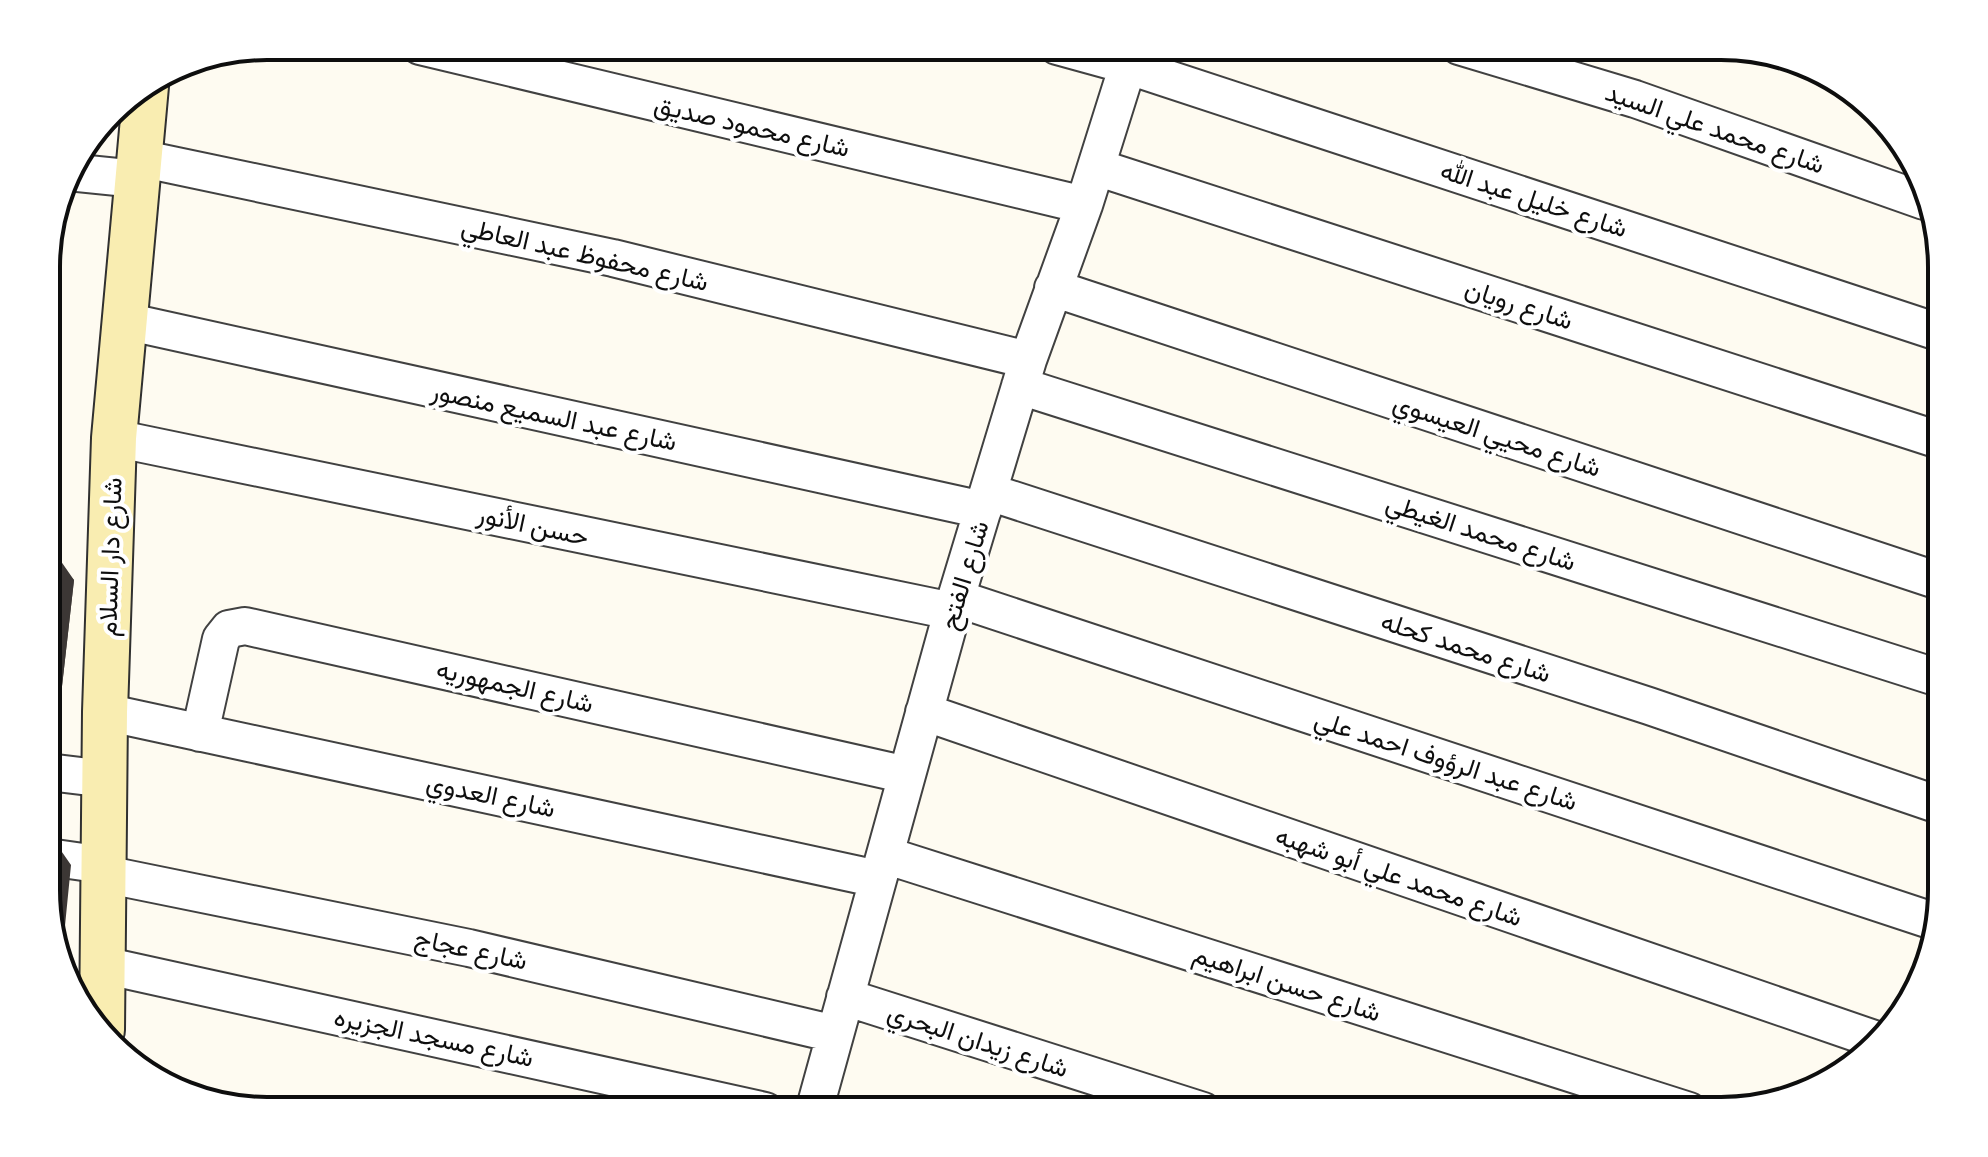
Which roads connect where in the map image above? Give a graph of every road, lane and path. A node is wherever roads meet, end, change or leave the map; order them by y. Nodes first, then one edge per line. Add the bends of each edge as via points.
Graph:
1 (478, 60) edge
2 (1129, 60) edge
3 (1142, 60) edge
4 (1505, 60) edge
5 (145, 101) edge
6 (1096, 167) junction
7 (138, 168) junction
8 (84, 171) edge
9 (1916, 198) edge
10 (1084, 205) junction
11 (1053, 288) junction
12 (125, 321) junction
13 (1928, 329) edge
14 (1024, 373) junction
15 (1928, 436) edge
16 (114, 438) junction
17 (986, 501) junction
18 (1928, 577) edge
19 (954, 604) junction
20 (1928, 674) edge
21 (105, 712) junction
22 (924, 712) junction
23 (200, 733) junction
24 (60, 773) edge
25 (907, 775) junction
26 (106, 779) junction
27 (1928, 801) edge
28 (60, 860) edge
29 (881, 867) junction
30 (104, 870) junction
31 (1926, 919) edge
32 (103, 965) junction
33 (845, 997) junction
34 (97, 1007) edge
35 (835, 1034) junction
36 (1867, 1036) edge
37 (702, 1097) edge
38 (818, 1097) edge
39 (1159, 1097) edge
40 (1643, 1097) edge

1 - 10 street, شارع محمود صديق
2 - 6 street, شارع الفتح
3 - 13 street, شارع خليل عبد الله
4 - 9 street, شارع محمد علي السيد via 1635,99
5 - 7 main road, شارع دار السلام
6 - 10 street, شارع الفتح
6 - 15 street, شارع رويان
7 - 8 street, شارع محفوظ عبد العاطي
7 - 12 main road, شارع دار السلام
7 - 14 street, شارع محفوظ عبد العاطي via 613,258
10 - 11 street, شارع الفتح
11 - 14 street, شارع الفتح
11 - 18 street, شارع محيي العيسوي
12 - 16 main road, شارع دار السلام
12 - 17 street, شارع عبد السميع منصور
14 - 17 street, شارع الفتح
14 - 20 street, شارع محمد الغيطي
16 - 19 street, حسن الأنور
16 - 21 main road, شارع دار السلام
17 - 19 street, شارع الفتح
17 - 27 street, شارع محمد كحله via 1634,701
19 - 22 street, شارع الفتح
19 - 31 street, شارع عبد الرؤوف احمد علي
21 - 23 street, شارع العدوي
21 - 26 main road, شارع دار السلام
22 - 25 street, شارع الفتح
22 - 36 street, شارع محمد علي أبو شهبه
23 - 25 street, شارع الجمهوريه via 221,639 229,629 245,626
23 - 29 street, شارع العدوي
24 - 26 street
25 - 29 street, شارع الفتح
26 - 30 main road, شارع دار السلام
28 - 30 street, شارع عجاج
29 - 33 street, شارع الفتح
29 - 40 street, شارع حسن ابراهيم
30 - 32 main road, شارع دار السلام
30 - 35 street, شارع عجاج
32 - 34 main road, شارع دار السلام
32 - 37 street, شارع مسجد الجزيره
33 - 35 street, شارع الفتح
33 - 39 street, شارع زيدان البحري
35 - 38 street, شارع الفتح

